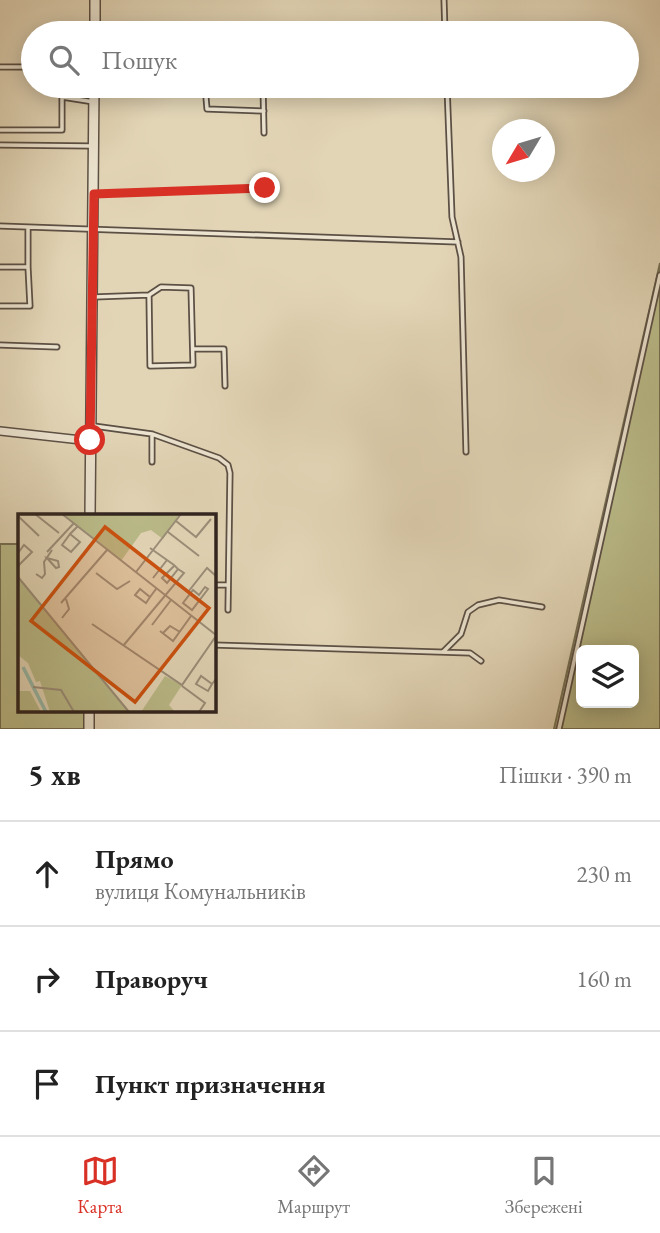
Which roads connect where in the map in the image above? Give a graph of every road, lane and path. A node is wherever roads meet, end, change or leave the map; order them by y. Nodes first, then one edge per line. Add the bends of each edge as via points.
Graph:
1 (95, 0) edge
2 (444, 0) edge
3 (95, 21) edge
4 (445, 21) edge
5 (0, 67) edge
6 (21, 68) edge
7 (62, 98) edge
8 (68, 98) edge
9 (94, 98) edge
10 (206, 98) edge
11 (263, 98) edge
12 (448, 98) edge
13 (94, 102) junction
14 (264, 111) junction
15 (0, 130) edge
16 (264, 133) dead end
17 (0, 145) edge
18 (95, 146) junction
19 (265, 188) dead end
20 (94, 194) junction
21 (0, 226) edge
22 (29, 227) junction
23 (93, 230) junction
24 (458, 242) junction
25 (0, 267) edge
26 (28, 267) junction
27 (660, 275) edge
28 (149, 295) junction
29 (94, 297) junction
30 (0, 306) edge
31 (0, 345) edge
32 (57, 346) dead end
33 (193, 348) junction
34 (225, 386) dead end
35 (92, 426) junction
36 (0, 431) edge
37 (152, 434) junction
38 (90, 440) junction
39 (466, 452) dead end
40 (152, 462) dead end
41 (90, 514) edge
42 (215, 585) edge
43 (228, 585) junction
44 (542, 607) dead end
45 (228, 610) dead end
46 (215, 645) edge
47 (443, 652) junction
48 (481, 661) dead end
49 (559, 729) edge

1 - 3 street
2 - 4 lane
5 - 6 lane
7 - 15 lane via 62,130
8 - 13 lane
9 - 13 street
10 - 14 lane via 207,109
11 - 14 lane
12 - 24 lane
13 - 18 street
14 - 16 lane
17 - 18 lane
18 - 20 street
19 - 20 lane
20 - 23 street
21 - 22 lane
22 - 23 lane
22 - 26 lane
23 - 24 lane
23 - 29 street
24 - 39 lane
25 - 26 lane
26 - 30 lane via 30,306
27 - 49 lane
28 - 29 lane
28 - 33 lane via 160,288 191,288
28 - 33 lane via 150,366 193,365
29 - 35 street
31 - 32 lane
33 - 34 lane via 224,349
35 - 37 lane
35 - 38 street
36 - 38 street
37 - 40 lane
37 - 43 lane via 228,465
38 - 41 street
42 - 43 lane
43 - 45 lane
44 - 47 lane via 499,600 478,605 468,612 461,634
46 - 47 lane
47 - 48 lane via 470,653

